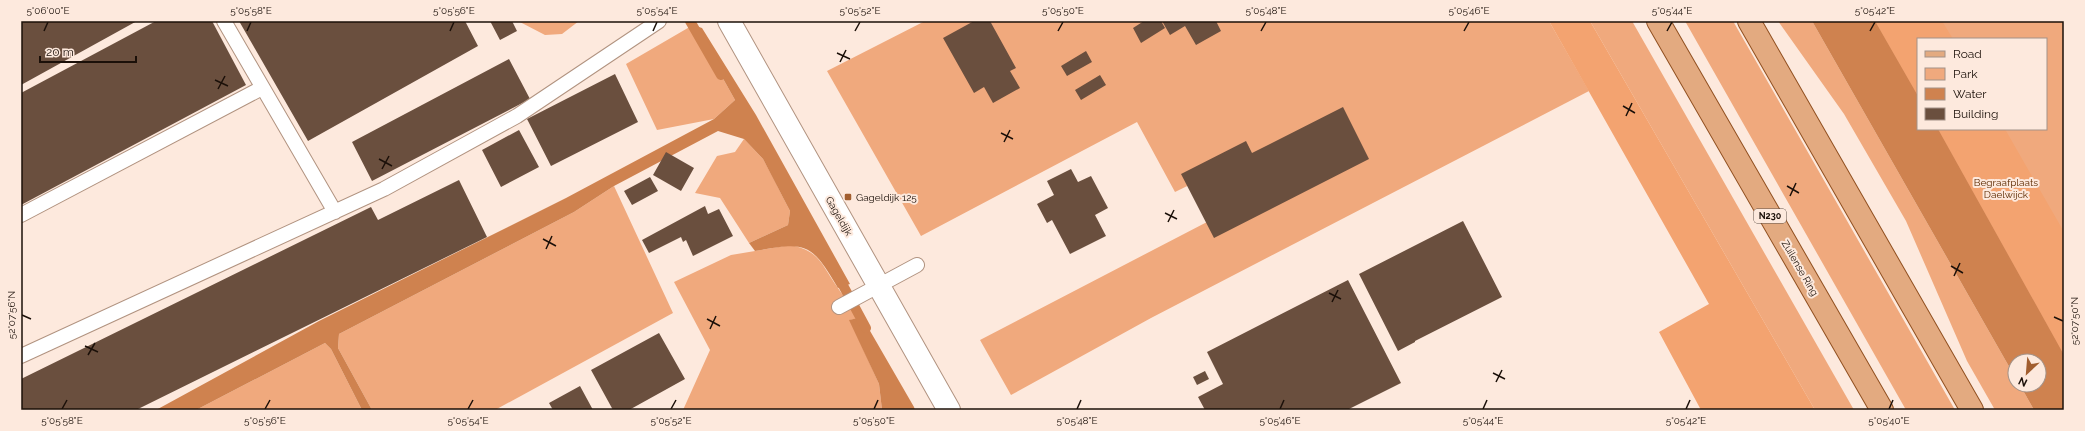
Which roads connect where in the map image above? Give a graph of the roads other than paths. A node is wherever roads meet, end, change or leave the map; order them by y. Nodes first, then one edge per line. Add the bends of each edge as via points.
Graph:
1 (224, 21) edge
2 (659, 21) edge
3 (729, 21) edge
4 (1658, 21) edge
5 (1749, 21) edge
6 (262, 88) junction
7 (335, 212) junction
8 (21, 216) edge
9 (917, 265) dead end
10 (869, 289) junction
11 (839, 307) dead end
12 (21, 356) edge
13 (949, 410) edge
14 (1882, 410) edge
15 (1972, 410) edge

1 - 6 lane
2 - 7 lane via 517,116 384,190
3 - 10 street, Gageldijk
4 - 14 main road, Zuilense Ring / N230
5 - 15 main road
6 - 7 lane
6 - 8 lane
7 - 12 lane
9 - 10 lane
10 - 11 lane
10 - 13 street, Gageldijk

